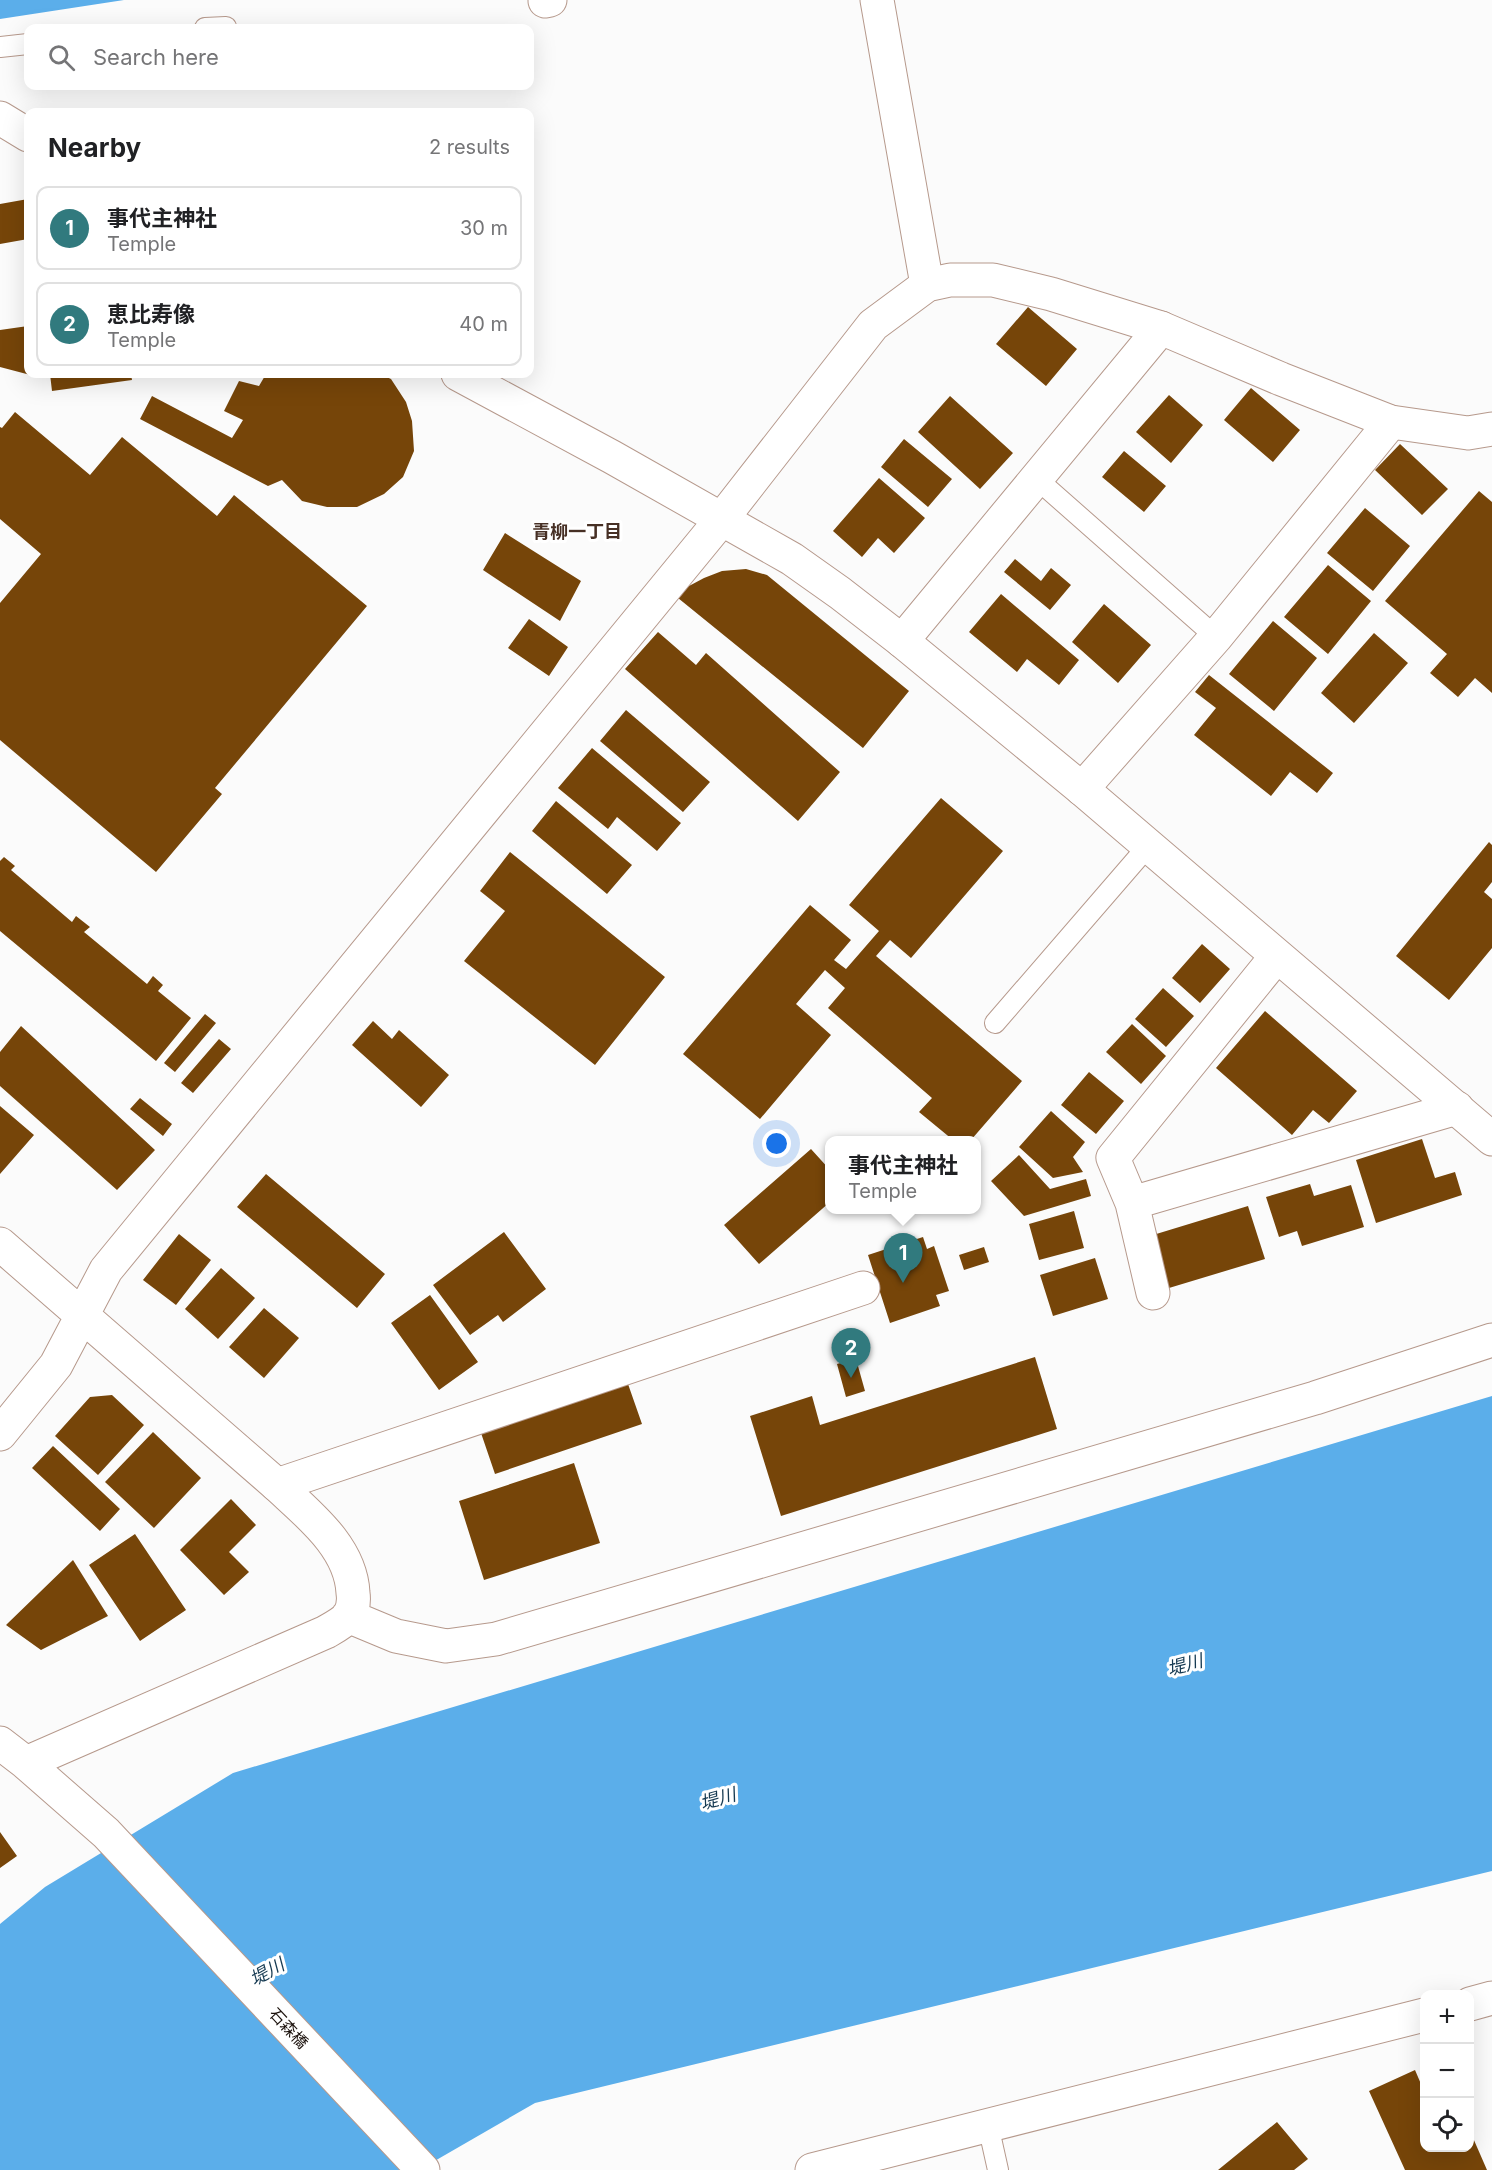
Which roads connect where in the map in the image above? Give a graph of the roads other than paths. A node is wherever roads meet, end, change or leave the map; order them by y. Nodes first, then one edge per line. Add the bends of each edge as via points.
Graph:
1 (550, 0) edge
2 (877, 0) edge
3 (545, 1) edge
4 (24, 44) edge
5 (0, 47) edge
6 (0, 118) edge
7 (24, 133) edge
8 (927, 285) junction
9 (1161, 328) junction
10 (465, 378) edge
11 (1391, 422) junction
12 (1492, 429) edge
13 (1038, 480) junction
14 (722, 520) junction
15 (1216, 637) junction
16 (902, 641) junction
17 (1082, 789) junction
18 (1148, 846) junction
19 (1276, 957) junction
20 (995, 1023) dead end
21 (1458, 1108) junction
22 (1492, 1139) edge
23 (1132, 1203) junction
24 (0, 1244) edge
25 (863, 1288) dead end
26 (1153, 1293) dead end
27 (82, 1314) junction
28 (1492, 1341) edge
29 (0, 1434) edge
30 (277, 1485) junction
31 (348, 1616) junction
32 (0, 1743) edge
33 (26, 1763) junction
34 (1420, 2016) edge
35 (988, 2126) junction
36 (423, 2170) edge
37 (812, 2170) edge
38 (998, 2170) edge

1 - 3 street
2 - 8 street
4 - 5 lane
6 - 7 street
8 - 9 street via 950,280 993,280
8 - 14 street via 873,325
9 - 11 street
9 - 13 street
10 - 14 street
11 - 12 street via 1468,433
11 - 15 street
13 - 15 lane
13 - 16 street
14 - 16 street via 792,559
14 - 27 street via 106,1270
15 - 17 street
16 - 17 street
17 - 18 street
18 - 19 street
18 - 20 lane
19 - 21 street
19 - 23 street via 1113,1158
21 - 22 street
21 - 23 street
23 - 26 street
24 - 27 street
25 - 30 street
27 - 29 street via 56,1365
27 - 30 street
28 - 31 street via 1304,1401 496,1639 446,1646 396,1636
30 - 31 street via 321,1526 339,1551 352,1578 354,1601
31 - 33 street via 326,1632
32 - 33 street, 石森橋
33 - 36 street, 石森橋 via 106,1833
34 - 35 street
35 - 37 street
35 - 38 lane

